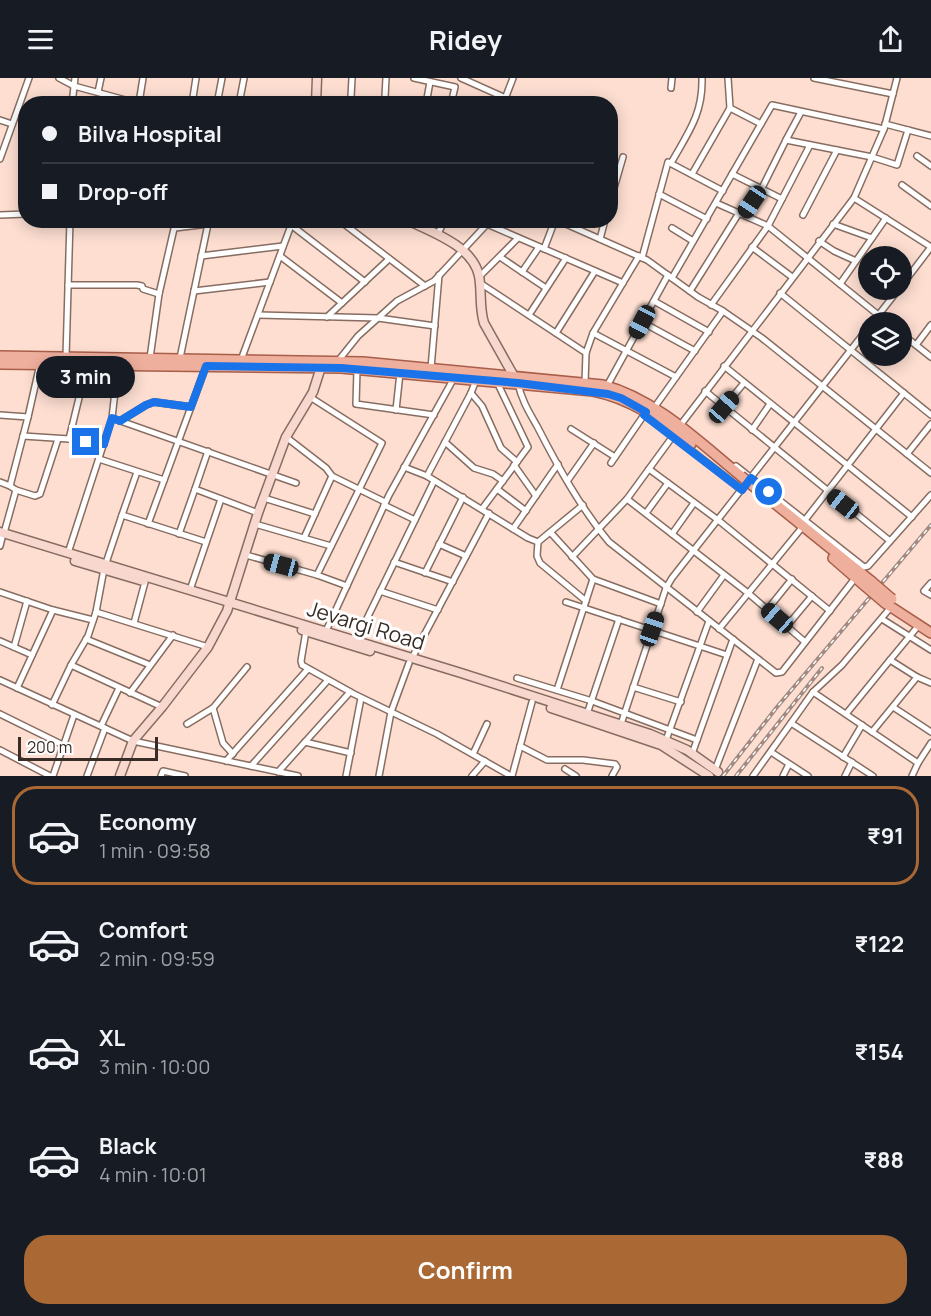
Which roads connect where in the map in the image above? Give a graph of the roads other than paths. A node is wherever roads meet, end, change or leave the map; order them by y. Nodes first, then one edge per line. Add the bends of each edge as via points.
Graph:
1 (29, 78) edge
2 (58, 78) edge
3 (75, 78) edge
4 (100, 78) edge
5 (143, 78) edge
6 (196, 78) edge
7 (222, 78) edge
8 (244, 78) edge
9 (317, 78) edge
10 (352, 78) edge
11 (386, 78) edge
12 (416, 78) edge
13 (459, 78) edge
14 (513, 78) edge
15 (672, 78) edge
16 (702, 78) edge
17 (728, 78) edge
18 (814, 78) edge
19 (897, 78) edge
20 (444, 81) edge
21 (430, 82) junction
22 (74, 86) junction
23 (454, 87) junction
24 (671, 88) dead end
25 (98, 92) junction
26 (893, 94) junction
27 (22, 96) edge
28 (73, 96) edge
29 (113, 96) edge
30 (140, 96) edge
31 (193, 96) edge
32 (218, 96) edge
33 (241, 96) edge
34 (316, 96) edge
35 (351, 96) edge
36 (385, 96) edge
37 (427, 96) edge
38 (452, 96) edge
39 (494, 96) edge
40 (506, 96) edge
41 (18, 108) edge
42 (730, 108) junction
43 (801, 112) junction
44 (0, 120) edge
45 (12, 124) junction
46 (761, 124) junction
47 (885, 127) junction
48 (908, 129) junction
49 (931, 136) edge
50 (786, 140) junction
51 (810, 145) junction
52 (837, 150) junction
53 (917, 156) dead end
54 (623, 157) dead end
55 (872, 157) junction
56 (0, 159) edge
57 (672, 164) junction
58 (931, 166) edge
59 (618, 172) edge
60 (692, 174) junction
61 (732, 174) junction
62 (902, 185) dead end
63 (723, 190) junction
64 (760, 190) junction
65 (659, 194) junction
66 (854, 198) junction
67 (782, 199) junction
68 (716, 203) junction
69 (931, 206) edge
70 (18, 214) edge
71 (741, 214) junction
72 (0, 215) edge
73 (802, 215) dead end
74 (886, 218) junction
75 (706, 219) junction
76 (833, 224) junction
77 (768, 226) junction
78 (70, 228) edge
79 (175, 228) edge
80 (203, 228) edge
81 (290, 228) edge
82 (298, 228) edge
83 (349, 228) edge
84 (423, 228) edge
85 (441, 228) edge
86 (482, 228) edge
87 (499, 228) edge
88 (552, 228) edge
89 (575, 228) edge
90 (603, 228) edge
91 (672, 228) dead end
92 (437, 235) junction
93 (518, 238) junction
94 (872, 238) junction
95 (600, 239) junction
96 (693, 241) junction
97 (819, 241) junction
98 (283, 246) junction
99 (752, 247) junction
100 (931, 247) edge
101 (541, 248) junction
102 (463, 250) junction
103 (928, 255) edge
104 (201, 256) junction
105 (280, 256) junction
106 (500, 256) junction
107 (807, 256) junction
108 (640, 257) junction
109 (566, 258) junction
110 (389, 259) junction
111 (856, 261) junction
112 (595, 271) junction
113 (522, 272) junction
114 (912, 273) edge
115 (439, 275) junction
116 (670, 277) junction
117 (792, 277) junction
118 (479, 280) junction
119 (270, 282) junction
120 (365, 282) junction
121 (623, 283) junction
122 (840, 284) junction
123 (68, 285) junction
124 (424, 286) junction
125 (546, 288) junction
126 (194, 291) junction
127 (690, 291) junction
128 (780, 293) junction
129 (159, 294) junction
130 (890, 300) edge
131 (654, 301) junction
132 (342, 303) junction
133 (711, 305) junction
134 (723, 311) junction
135 (874, 312) edge
136 (880, 312) edge
137 (258, 315) junction
138 (529, 315) junction
139 (327, 317) junction
140 (378, 318) junction
141 (642, 322) junction
142 (931, 325) edge
143 (435, 326) junction
144 (751, 331) junction
145 (708, 332) junction
146 (556, 333) junction
147 (592, 333) junction
148 (858, 341) edge
149 (912, 342) edge
150 (916, 345) junction
151 (627, 350) junction
152 (851, 350) junction
153 (695, 351) junction
154 (586, 352) junction
155 (0, 356) edge
156 (66, 357) junction
157 (931, 357) edge
158 (150, 358) junction
159 (180, 358) junction
160 (241, 360) junction
161 (118, 361) junction
162 (338, 361) junction
163 (0, 364) edge
164 (40, 364) junction
165 (87, 364) junction
166 (322, 365) junction
167 (206, 366) junction
168 (724, 366) junction
169 (431, 369) junction
170 (357, 370) junction
171 (400, 374) junction
172 (676, 377) junction
173 (454, 378) junction
174 (516, 379) junction
175 (476, 380) junction
176 (497, 382) junction
177 (585, 383) junction
178 (744, 383) junction
179 (607, 386) junction
180 (823, 386) junction
181 (705, 391) junction
182 (471, 393) junction
183 (904, 393) junction
184 (310, 397) junction
185 (770, 404) junction
186 (191, 407) junction
187 (724, 407) junction
188 (396, 410) junction
189 (650, 410) junction
190 (0, 415) edge
191 (434, 415) junction
192 (931, 415) edge
193 (28, 417) junction
194 (112, 418) junction
195 (120, 421) junction
196 (682, 423) junction
197 (794, 423) junction
198 (931, 424) edge
199 (571, 429) dead end
200 (876, 429) junction
201 (752, 430) junction
202 (23, 436) junction
203 (673, 436) junction
204 (286, 437) junction
205 (58, 439) junction
206 (69, 439) junction
207 (178, 441) junction
208 (445, 442) junction
209 (594, 443) junction
210 (104, 444) junction
211 (775, 448) junction
212 (208, 451) junction
213 (907, 454) junction
214 (615, 457) junction
215 (99, 459) junction
216 (611, 463) dead end
217 (516, 464) junction
218 (558, 464) junction
219 (847, 465) junction
220 (405, 467) junction
221 (649, 469) junction
222 (137, 472) junction
223 (931, 473) edge
224 (272, 475) junction
225 (332, 476) junction
226 (427, 476) junction
227 (164, 480) junction
228 (568, 480) junction
229 (434, 481) junction
230 (503, 481) junction
231 (0, 482) edge
232 (296, 483) dead end
233 (668, 483) junction
234 (748, 485) junction
235 (10, 486) junction
236 (360, 488) junction
237 (195, 489) junction
238 (497, 489) junction
239 (16, 490) junction
240 (828, 492) junction
241 (931, 495) edge
242 (463, 496) junction
243 (536, 496) junction
244 (264, 498) junction
245 (221, 499) junction
246 (627, 499) junction
247 (694, 503) junction
248 (385, 504) junction
249 (583, 505) junction
250 (482, 509) junction
251 (526, 511) junction
252 (258, 513) junction
253 (489, 513) junction
254 (645, 513) junction
255 (315, 514) junction
256 (122, 515) junction
257 (912, 517) junction
258 (415, 520) junction
259 (718, 520) junction
260 (805, 520) junction
261 (148, 524) junction
262 (255, 524) junction
263 (513, 529) junction
264 (598, 530) junction
265 (800, 530) junction
266 (551, 533) junction
267 (179, 534) junction
268 (672, 534) junction
269 (1, 537) edge
270 (304, 538) junction
271 (890, 541) junction
272 (206, 542) junction
273 (538, 542) junction
274 (439, 544) junction
275 (331, 546) junction
276 (694, 551) junction
277 (68, 553) junction
278 (246, 555) junction
279 (466, 556) junction
280 (572, 557) junction
281 (394, 562) junction
282 (772, 562) junction
283 (105, 566) junction
284 (425, 573) junction
285 (317, 575) junction
286 (724, 575) junction
287 (856, 577) junction
288 (593, 579) junction
289 (792, 579) junction
290 (145, 582) junction
291 (453, 582) junction
292 (868, 583) junction
293 (931, 583) edge
294 (347, 586) junction
295 (666, 588) junction
296 (190, 590) junction
297 (380, 591) junction
298 (0, 592) edge
299 (748, 593) junction
300 (931, 595) edge
301 (812, 596) junction
302 (586, 601) junction
303 (27, 602) junction
304 (566, 602) dead end
305 (889, 603) junction
306 (661, 604) junction
307 (229, 606) junction
308 (584, 608) junction
309 (53, 610) junction
310 (438, 610) junction
311 (767, 610) junction
312 (830, 611) junction
313 (96, 612) junction
314 (697, 612) junction
315 (619, 619) junction
316 (882, 619) junction
317 (93, 620) junction
318 (709, 621) junction
319 (134, 623) junction
320 (919, 625) junction
321 (787, 626) junction
322 (931, 627) edge
323 (306, 629) junction
324 (652, 629) junction
325 (719, 629) junction
326 (326, 632) junction
327 (931, 633) edge
328 (172, 635) junction
329 (909, 637) junction
330 (86, 639) junction
331 (733, 639) junction
332 (0, 640) edge
333 (356, 641) junction
334 (805, 642) junction
335 (700, 645) junction
336 (14, 647) junction
337 (208, 647) junction
338 (931, 650) edge
339 (32, 655) junction
340 (728, 655) junction
341 (758, 659) junction
342 (890, 660) junction
343 (411, 661) junction
344 (71, 665) junction
345 (150, 665) junction
346 (247, 667) dead end
347 (308, 669) junction
348 (517, 678) dead end
349 (917, 678) junction
350 (0, 680) edge
351 (328, 680) junction
352 (931, 683) edge
353 (633, 687) junction
354 (17, 688) junction
355 (119, 688) junction
356 (557, 690) junction
357 (350, 692) junction
358 (813, 692) junction
359 (130, 693) junction
360 (362, 698) junction
361 (592, 701) junction
362 (532, 702) junction
363 (681, 702) junction
364 (52, 705) junction
365 (162, 707) junction
366 (893, 707) junction
367 (213, 708) junction
368 (391, 712) junction
369 (625, 712) junction
370 (0, 714) edge
371 (587, 714) junction
372 (846, 714) junction
373 (74, 715) junction
374 (187, 723) dead end
375 (791, 723) junction
376 (487, 724) dead end
377 (621, 724) junction
378 (862, 725) junction
379 (103, 727) junction
380 (670, 729) junction
381 (872, 732) junction
382 (931, 732) edge
383 (697, 740) junction
384 (133, 741) junction
385 (305, 742) junction
386 (665, 743) junction
387 (931, 743) edge
388 (63, 745) junction
389 (520, 746) junction
390 (0, 750) edge
391 (771, 752) junction
392 (351, 753) junction
393 (233, 754) junction
394 (473, 754) junction
395 (692, 754) junction
396 (843, 757) junction
397 (226, 761) junction
398 (485, 761) junction
399 (852, 762) junction
400 (918, 763) junction
401 (789, 764) junction
402 (251, 766) junction
403 (565, 769) dead end
404 (279, 772) junction
405 (714, 772) edge
406 (51, 776) edge
407 (87, 776) edge
408 (120, 776) edge
409 (161, 776) edge
410 (185, 776) edge
411 (298, 776) edge
412 (346, 776) edge
413 (379, 776) edge
414 (471, 776) edge
415 (512, 776) edge
416 (576, 776) edge
417 (612, 776) edge
418 (753, 776) edge
419 (783, 776) edge
420 (808, 776) edge
421 (845, 776) edge
422 (873, 776) edge
423 (912, 776) edge

1 - 27 street
2 - 22 street
3 - 22 street
4 - 25 street
5 - 30 street
6 - 31 street
7 - 32 street
8 - 33 street
9 - 34 main road
10 - 35 street
11 - 36 street
12 - 21 street
13 - 23 street
13 - 39 street
14 - 40 street
15 - 24 street
16 - 57 street via 699,112
17 - 42 street
18 - 26 street
19 - 26 street
20 - 21 street
20 - 23 street
21 - 37 street
22 - 25 street
22 - 28 street
23 - 38 street
25 - 29 street
26 - 47 street
41 - 45 street
42 - 46 street
42 - 60 street
43 - 46 street via 772,105
43 - 47 street
43 - 50 street
44 - 45 street
45 - 56 street
46 - 61 street
47 - 48 street
47 - 55 street
48 - 49 street
48 - 55 street via 897,165
50 - 51 street
50 - 64 street
51 - 52 street
51 - 67 street
52 - 55 street
52 - 73 street
53 - 58 street
54 - 59 street
55 - 66 street
57 - 60 street
57 - 65 street via 668,162
60 - 63 street
61 - 63 street
61 - 64 street
62 - 69 street
63 - 68 street
64 - 67 street
64 - 71 street
65 - 75 street
65 - 108 street
66 - 74 street
66 - 76 street
67 - 77 street
68 - 71 street
68 - 75 street
70 - 72 street
71 - 77 street
71 - 127 street
74 - 94 street
74 - 100 street
75 - 96 street
76 - 94 street
76 - 97 street
77 - 99 street
77 - 107 street
78 - 123 street
79 - 129 street
80 - 104 street
81 - 98 street
82 - 120 street
83 - 110 street
84 - 92 main road
85 - 92 street
86 - 102 street
87 - 93 street
88 - 101 street
89 - 95 street
90 - 95 street
91 - 96 street
92 - 102 main road
93 - 101 street
93 - 106 street
94 - 111 street
95 - 108 street
96 - 116 street
97 - 107 street
97 - 111 street
98 - 104 street
98 - 105 street
99 - 117 street
99 - 133 street
100 - 103 street
101 - 109 street
101 - 113 street
102 - 115 street
102 - 118 main road via 477,268
103 - 114 street
104 - 126 street
105 - 119 street
105 - 132 street
106 - 113 street
106 - 118 street
107 - 117 street
107 - 122 street
108 - 116 street
108 - 121 street
109 - 112 street
109 - 125 street
110 - 120 street
110 - 124 street
111 - 122 street
112 - 121 street
112 - 146 street
113 - 125 street
115 - 124 street
115 - 143 street
116 - 127 street
116 - 131 street
117 - 128 street
118 - 138 street
118 - 174 main road via 484,323
119 - 126 street
119 - 137 street
120 - 132 street
121 - 147 street
122 - 135 street
123 - 129 street via 137,285
123 - 156 street
124 - 140 street via 397,301
125 - 138 street
126 - 159 street
127 - 133 street
128 - 144 street
128 - 152 street
129 - 158 street
130 - 136 street
131 - 141 street
131 - 145 street
132 - 139 street
133 - 134 street
134 - 144 street
134 - 145 street
137 - 139 street
137 - 160 street
138 - 146 street
139 - 140 street
140 - 143 street
140 - 162 street
141 - 151 street
141 - 153 street
142 - 150 street
143 - 169 street
144 - 168 street
144 - 180 street
145 - 153 street
146 - 154 street
147 - 151 street
147 - 154 street
148 - 152 street
149 - 150 street
150 - 157 street
151 - 172 street
151 - 179 street
152 - 180 street
152 - 183 street
153 - 172 street
154 - 177 street
155 - 156 main road
156 - 161 main road
158 - 159 main road
158 - 161 main road
159 - 160 main road
160 - 166 main road
161 - 165 main road
161 - 167 main road
161 - 194 street
162 - 166 main road
162 - 169 main road
163 - 164 main road
164 - 165 main road
164 - 193 street
165 - 206 street
166 - 167 main road
166 - 170 main road
166 - 184 main road
167 - 186 street
168 - 178 street
168 - 181 street
169 - 174 main road
170 - 171 main road
170 - 188 street via 356,404
171 - 173 main road
171 - 188 street
172 - 189 street
173 - 175 main road
173 - 191 street
174 - 176 main road
174 - 177 main road
174 - 189 main road via 608,394
174 - 218 street
175 - 176 main road
175 - 182 street
176 - 217 street via 528,447
177 - 179 main road
178 - 185 street
178 - 187 street
179 - 189 main road via 627,393
180 - 197 street
180 - 200 street
181 - 187 street
181 - 196 street
182 - 208 street
182 - 217 street via 482,406 501,448
183 - 192 street
183 - 200 street
184 - 204 main road
184 - 236 street via 382,442
185 - 197 street
185 - 201 street
186 - 195 street via 154,402
186 - 207 street
187 - 201 street
188 - 191 street
189 - 196 street
189 - 203 street
189 - 214 street
189 - 234 main road
190 - 193 street
191 - 220 street
193 - 202 street
194 - 195 street
194 - 210 street
195 - 207 street
196 - 234 street
197 - 211 street
197 - 219 street
198 - 213 street
199 - 209 street
200 - 213 street
200 - 219 street
201 - 211 street
202 - 205 street
202 - 235 street
203 - 221 street
203 - 234 street
204 - 224 main road
204 - 225 street
205 - 206 street
205 - 239 street via 40,494
206 - 210 street
207 - 212 street
207 - 227 street
208 - 226 street
208 - 230 street via 474,468
209 - 214 street
209 - 228 street
210 - 215 street
211 - 234 street
211 - 240 street
212 - 224 street
212 - 237 street
213 - 223 street
214 - 216 street
215 - 222 street
215 - 277 street
217 - 230 street
217 - 243 street
218 - 228 street
218 - 243 street
219 - 240 street
219 - 257 street
220 - 226 street
220 - 248 street
221 - 233 street
221 - 246 street
222 - 227 street
222 - 256 street
224 - 232 street
224 - 244 main road
225 - 236 street
225 - 255 street
226 - 229 street
227 - 261 street
228 - 249 street
229 - 242 street
229 - 258 street
230 - 238 street
231 - 235 street
233 - 247 street
233 - 254 street
234 - 259 street
234 - 260 street
234 - 265 main road
234 - 292 main road
235 - 239 street
236 - 248 street
236 - 275 street
237 - 245 street
237 - 267 street
238 - 250 street
238 - 251 street
239 - 269 street
240 - 260 street
240 - 271 street
241 - 257 street
242 - 250 street
242 - 274 street
243 - 251 street
244 - 252 main road
244 - 255 street
245 - 252 street
245 - 272 street
246 - 254 street
246 - 264 street
247 - 259 street
247 - 268 street
248 - 258 street
248 - 294 street
249 - 264 street
249 - 266 street
250 - 253 street
251 - 263 street
252 - 262 main road
253 - 263 street
253 - 279 street
254 - 268 street
255 - 270 street
256 - 261 street
256 - 283 street
257 - 271 street
258 - 281 street
259 - 276 street
259 - 282 street
260 - 271 street via 864,567
261 - 267 street
262 - 270 street
262 - 278 main road
263 - 273 street
264 - 280 street
264 - 295 street
265 - 282 street
265 - 287 main road
266 - 273 street
266 - 280 street
267 - 272 street
268 - 276 street
269 - 277 main road, Jevargi Road
269 - 283 main road
270 - 275 street
272 - 296 street
273 - 302 street via 540,563
274 - 279 street
274 - 284 street
275 - 285 street
276 - 286 street
276 - 295 street
277 - 283 main road, Jevargi Road
278 - 285 street
278 - 307 main road
279 - 291 street
280 - 288 street
281 - 284 street
281 - 297 street
282 - 289 street
282 - 299 street
283 - 290 main road
283 - 296 main road, Jevargi Road
283 - 313 street
284 - 291 street
285 - 294 street
286 - 299 street
286 - 314 street
287 - 292 main road
287 - 312 street
288 - 302 street
288 - 306 street
289 - 301 street
289 - 311 street
290 - 307 main road
290 - 319 street
291 - 310 street
292 - 305 main road, bridge
293 - 300 street via 924,591
294 - 326 street
295 - 306 street
295 - 314 street
296 - 307 main road, Jevargi Road
297 - 310 street
297 - 333 street
298 - 303 street
299 - 311 street
299 - 325 street
301 - 312 street
301 - 321 street
302 - 308 street
303 - 309 street
303 - 336 street
304 - 308 street
305 - 316 street
305 - 320 main road
305 - 322 main road
306 - 324 street
307 - 323 main road, Jevargi Road
307 - 337 main road
308 - 315 street
308 - 356 street
309 - 317 street
309 - 339 street
310 - 343 street
311 - 321 street
312 - 334 street
313 - 317 street
313 - 319 street
314 - 318 street
315 - 324 street
315 - 361 street
316 - 329 street
316 - 358 street
317 - 330 street
318 - 325 street
318 - 335 street
319 - 328 street
320 - 327 main road
320 - 329 street
321 - 334 street
323 - 326 main road, Jevargi Road
323 - 343 main road
323 - 347 street via 301,661
324 - 335 street
324 - 353 street
325 - 331 street
326 - 333 main road, Jevargi Road
328 - 337 street
328 - 345 street
329 - 338 street
329 - 342 street
330 - 344 street
330 - 345 street
331 - 340 street
331 - 341 street
332 - 336 street
333 - 343 main road, Jevargi Road
334 - 341 street via 779,674
335 - 340 street
335 - 363 street
336 - 339 street
337 - 365 main road
339 - 354 street
340 - 383 street
341 - 405 street
342 - 349 street
342 - 372 street
343 - 362 main road
343 - 368 street
343 - 371 main road, Jevargi Road
344 - 355 street
344 - 364 street
345 - 359 street
346 - 367 street
347 - 351 street
347 - 393 street
348 - 356 street
349 - 352 street
349 - 366 street
350 - 354 street
351 - 357 street
351 - 402 street
353 - 363 street
353 - 369 street
354 - 364 street
355 - 359 street
355 - 379 street
356 - 361 street
357 - 360 street
357 - 385 street
358 - 372 street
358 - 375 street
359 - 365 street
360 - 368 street
360 - 392 street
361 - 369 street
361 - 371 street
362 - 386 main road
362 - 389 street
363 - 380 street
364 - 373 street
365 - 384 main road
366 - 381 street
366 - 382 street
367 - 374 street
367 - 393 street via 223,743
368 - 394 street
368 - 413 street
369 - 377 street
369 - 380 street
370 - 388 street
371 - 377 main road, Jevargi Road
372 - 378 street
373 - 379 street
373 - 388 street
375 - 391 street
375 - 396 street
376 - 394 street
377 - 386 main road, Jevargi Road
378 - 381 street
378 - 396 street
379 - 384 street
379 - 407 street
380 - 383 street
380 - 386 street
381 - 400 street
383 - 395 street
384 - 397 street
384 - 408 main road
385 - 392 street
385 - 404 street
386 - 395 main road, Jevargi Road
386 - 405 main road
387 - 400 street
388 - 406 street
389 - 415 street
389 - 417 street via 547,760 615,764 618,767
390 - 406 street
391 - 401 street
391 - 418 street
392 - 412 street
393 - 397 street
394 - 398 street
395 - 405 main road, Jevargi Road
396 - 399 street
397 - 402 street
398 - 414 street
398 - 415 street
399 - 421 street
399 - 422 street
400 - 423 street
401 - 419 street
401 - 420 street
402 - 404 street
403 - 416 street
404 - 411 street
409 - 410 street via 163,771

